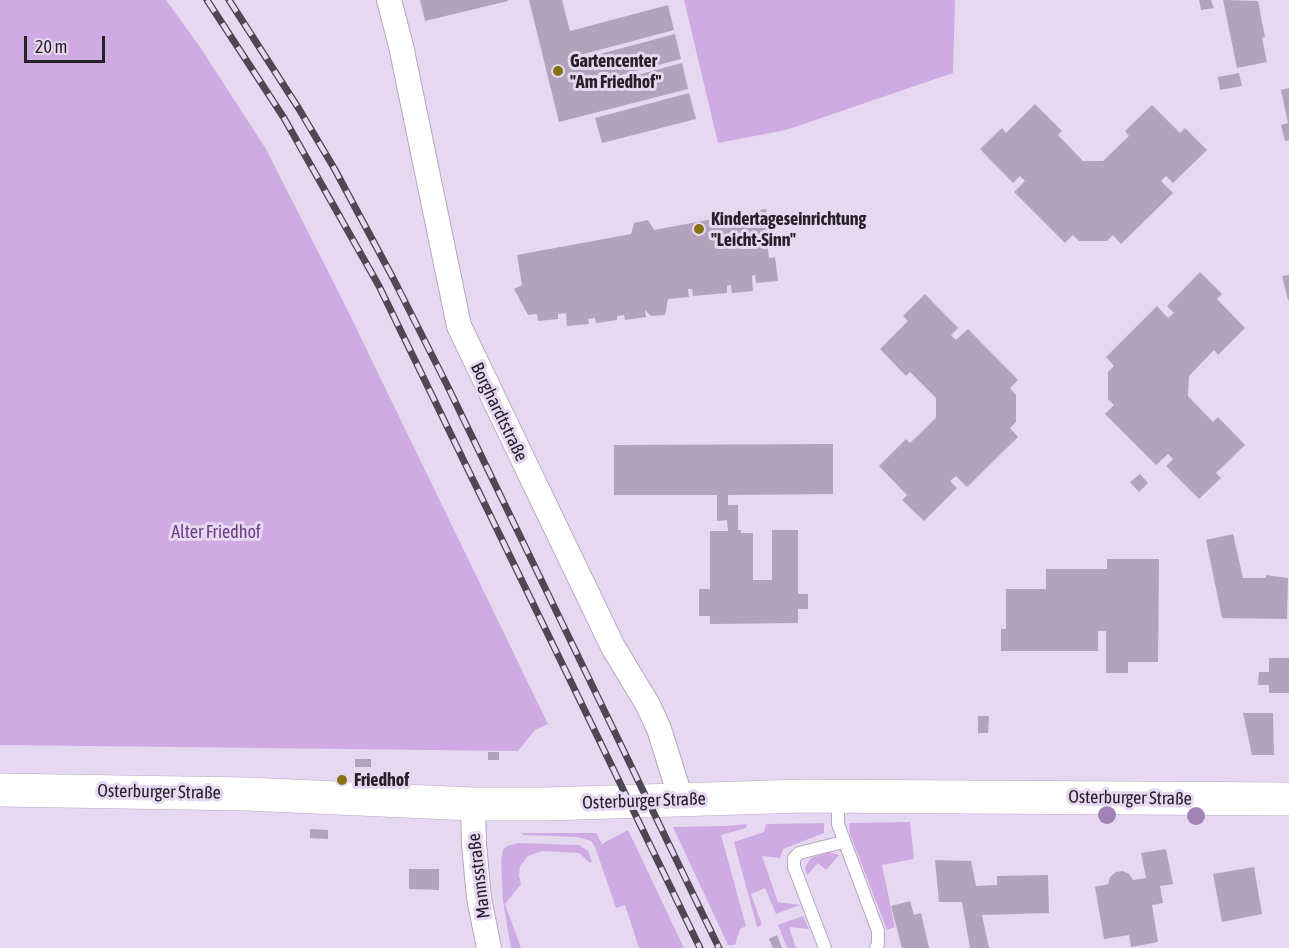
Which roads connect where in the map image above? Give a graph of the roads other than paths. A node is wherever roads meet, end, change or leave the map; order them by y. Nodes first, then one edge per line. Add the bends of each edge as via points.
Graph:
1 (389, 0) edge
2 (0, 790) edge
3 (838, 796) junction
4 (681, 799) junction
5 (1289, 799) edge
6 (473, 804) junction
7 (843, 842) junction
8 (489, 948) edge
9 (825, 948) edge
10 (876, 948) edge

1 - 4 street, Borghardtstraße via 459,326 613,647 648,705
2 - 6 street, Osterburger Straße via 247,794
3 - 4 street, Osterburger Straße
3 - 5 street, Osterburger Straße
3 - 7 lane via 838,824
4 - 6 street, Osterburger Straße
6 - 8 street, Mannsstraße via 479,898
7 - 9 lane via 799,853 794,858
7 - 10 lane via 879,931

